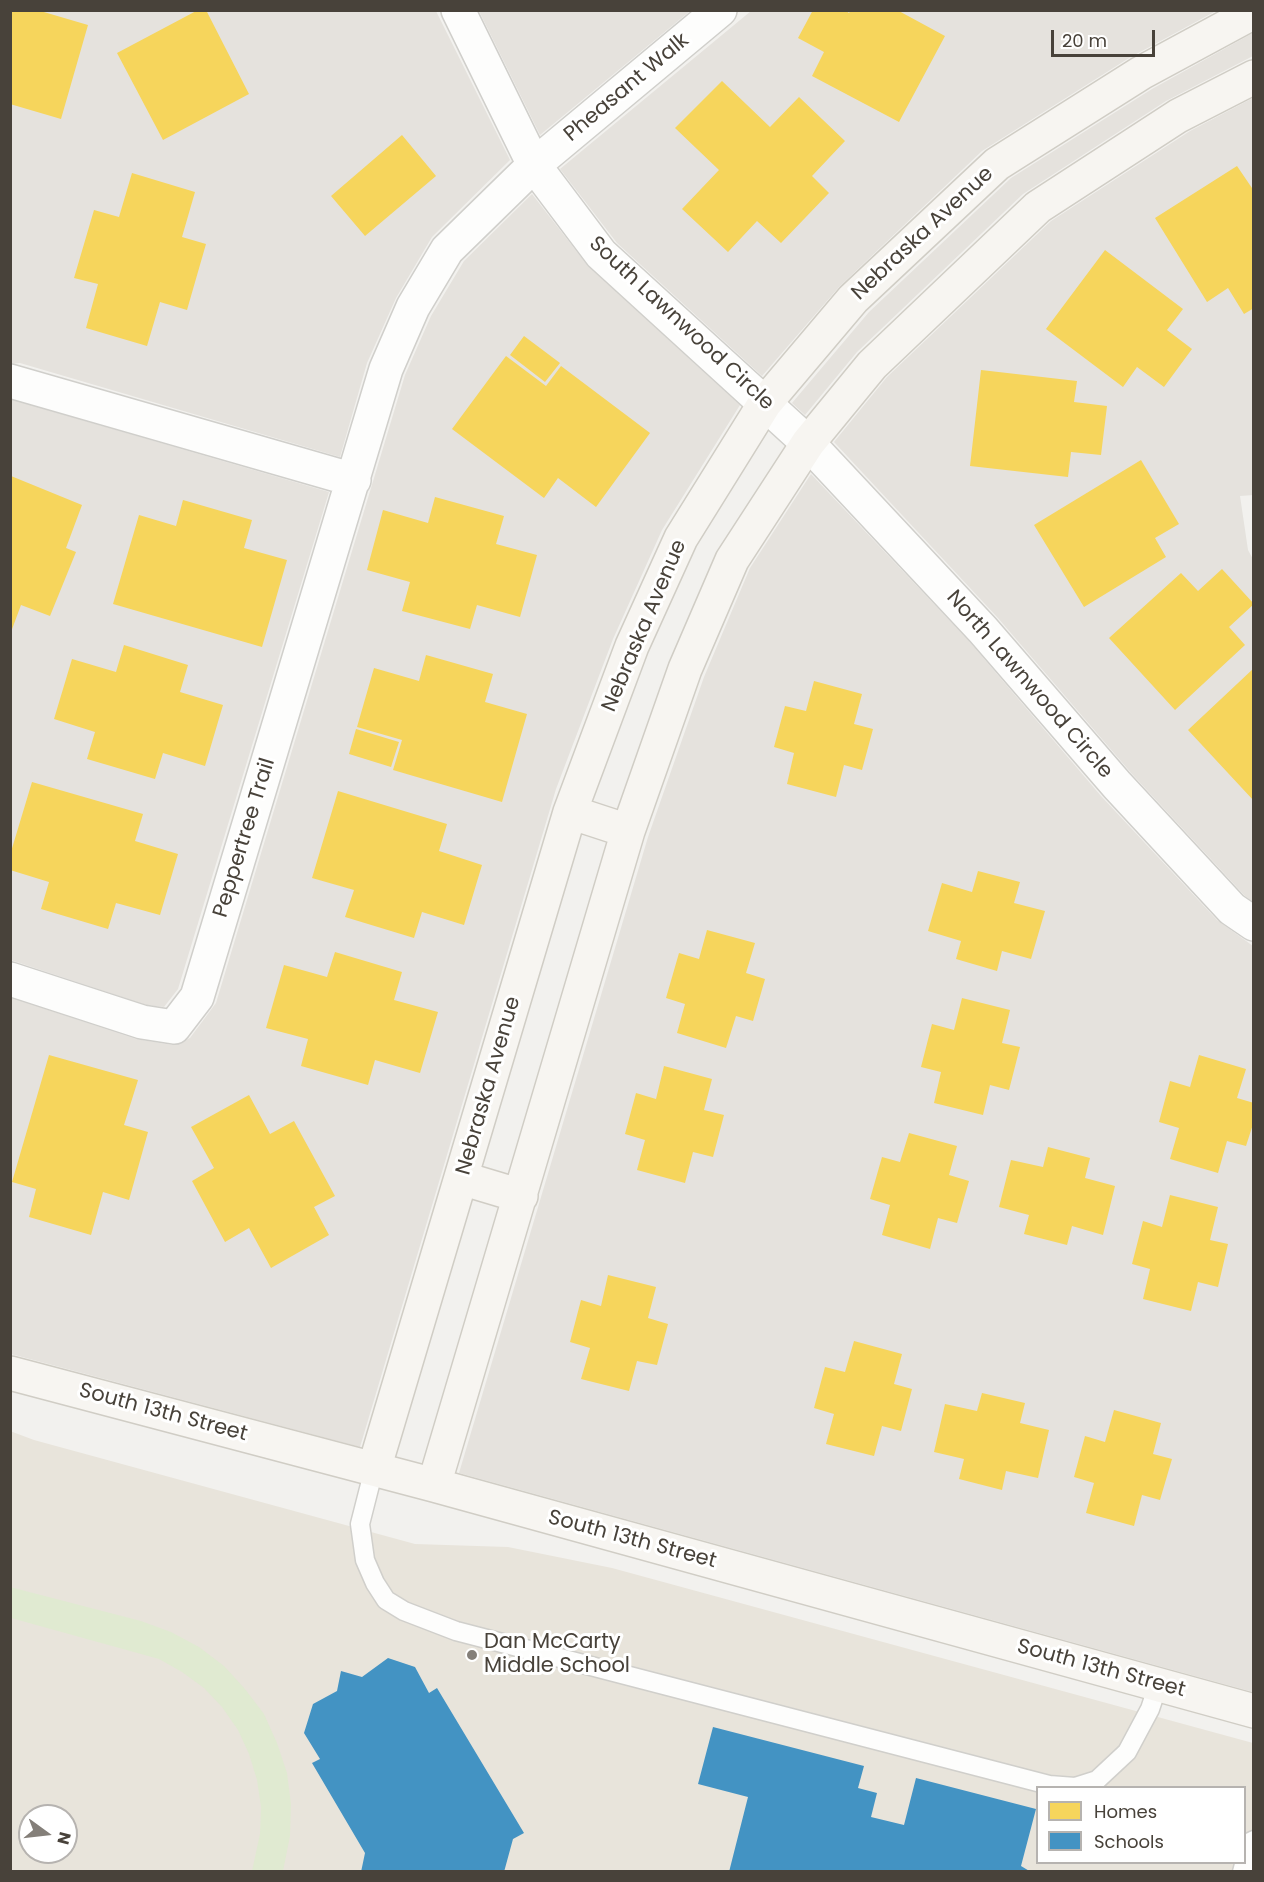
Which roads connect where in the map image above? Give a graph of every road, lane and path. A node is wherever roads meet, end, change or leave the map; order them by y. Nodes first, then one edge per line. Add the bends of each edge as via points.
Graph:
1 (458, 10) edge
2 (720, 10) edge
3 (1254, 12) edge
4 (1254, 77) edge
5 (534, 165) junction
6 (10, 381) edge
7 (765, 403) junction
8 (808, 443) junction
9 (354, 480) junction
10 (570, 812) junction
11 (628, 831) junction
12 (1254, 924) edge
13 (10, 979) edge
14 (462, 1178) junction
15 (521, 1196) junction
16 (10, 1373) edge
17 (374, 1469) junction
18 (434, 1485) junction
19 (1158, 1685) junction
20 (1254, 1711) edge
21 (1067, 1786) edge
22 (1078, 1786) edge
23 (1254, 1840) edge
24 (1246, 1857) edge

1 - 5 street, South Lawnwood Circle
2 - 5 street, Pheasant Walk
3 - 7 street, Nebraska Avenue via 1141,73 997,164 853,300
4 - 8 street via 1178,116 1038,207 872,365
5 - 7 street, South Lawnwood Circle via 601,254
5 - 9 street, Peppertree Trail via 447,250 413,307 386,369
6 - 9 street
7 - 8 street, South Lawnwood Circle
7 - 10 street, Nebraska Avenue via 681,538 632,646
8 - 11 street via 732,560 685,669
8 - 12 street, North Lawnwood Circle via 983,630 1117,785 1232,909
9 - 13 street, Peppertree Trail via 197,997 174,1027 142,1022
10 - 11 street
10 - 14 street, Nebraska Avenue
11 - 15 street
14 - 15 street
14 - 17 street, Nebraska Avenue
15 - 18 street
16 - 17 street, South 13th Street
17 - 18 street, South 13th Street
17 - 21 lane via 360,1524 365,1560 386,1600 404,1611 456,1631 1037,1782
18 - 19 street, South 13th Street
19 - 20 street, South 13th Street
19 - 22 lane via 1127,1752 1097,1780
23 - 24 lane

